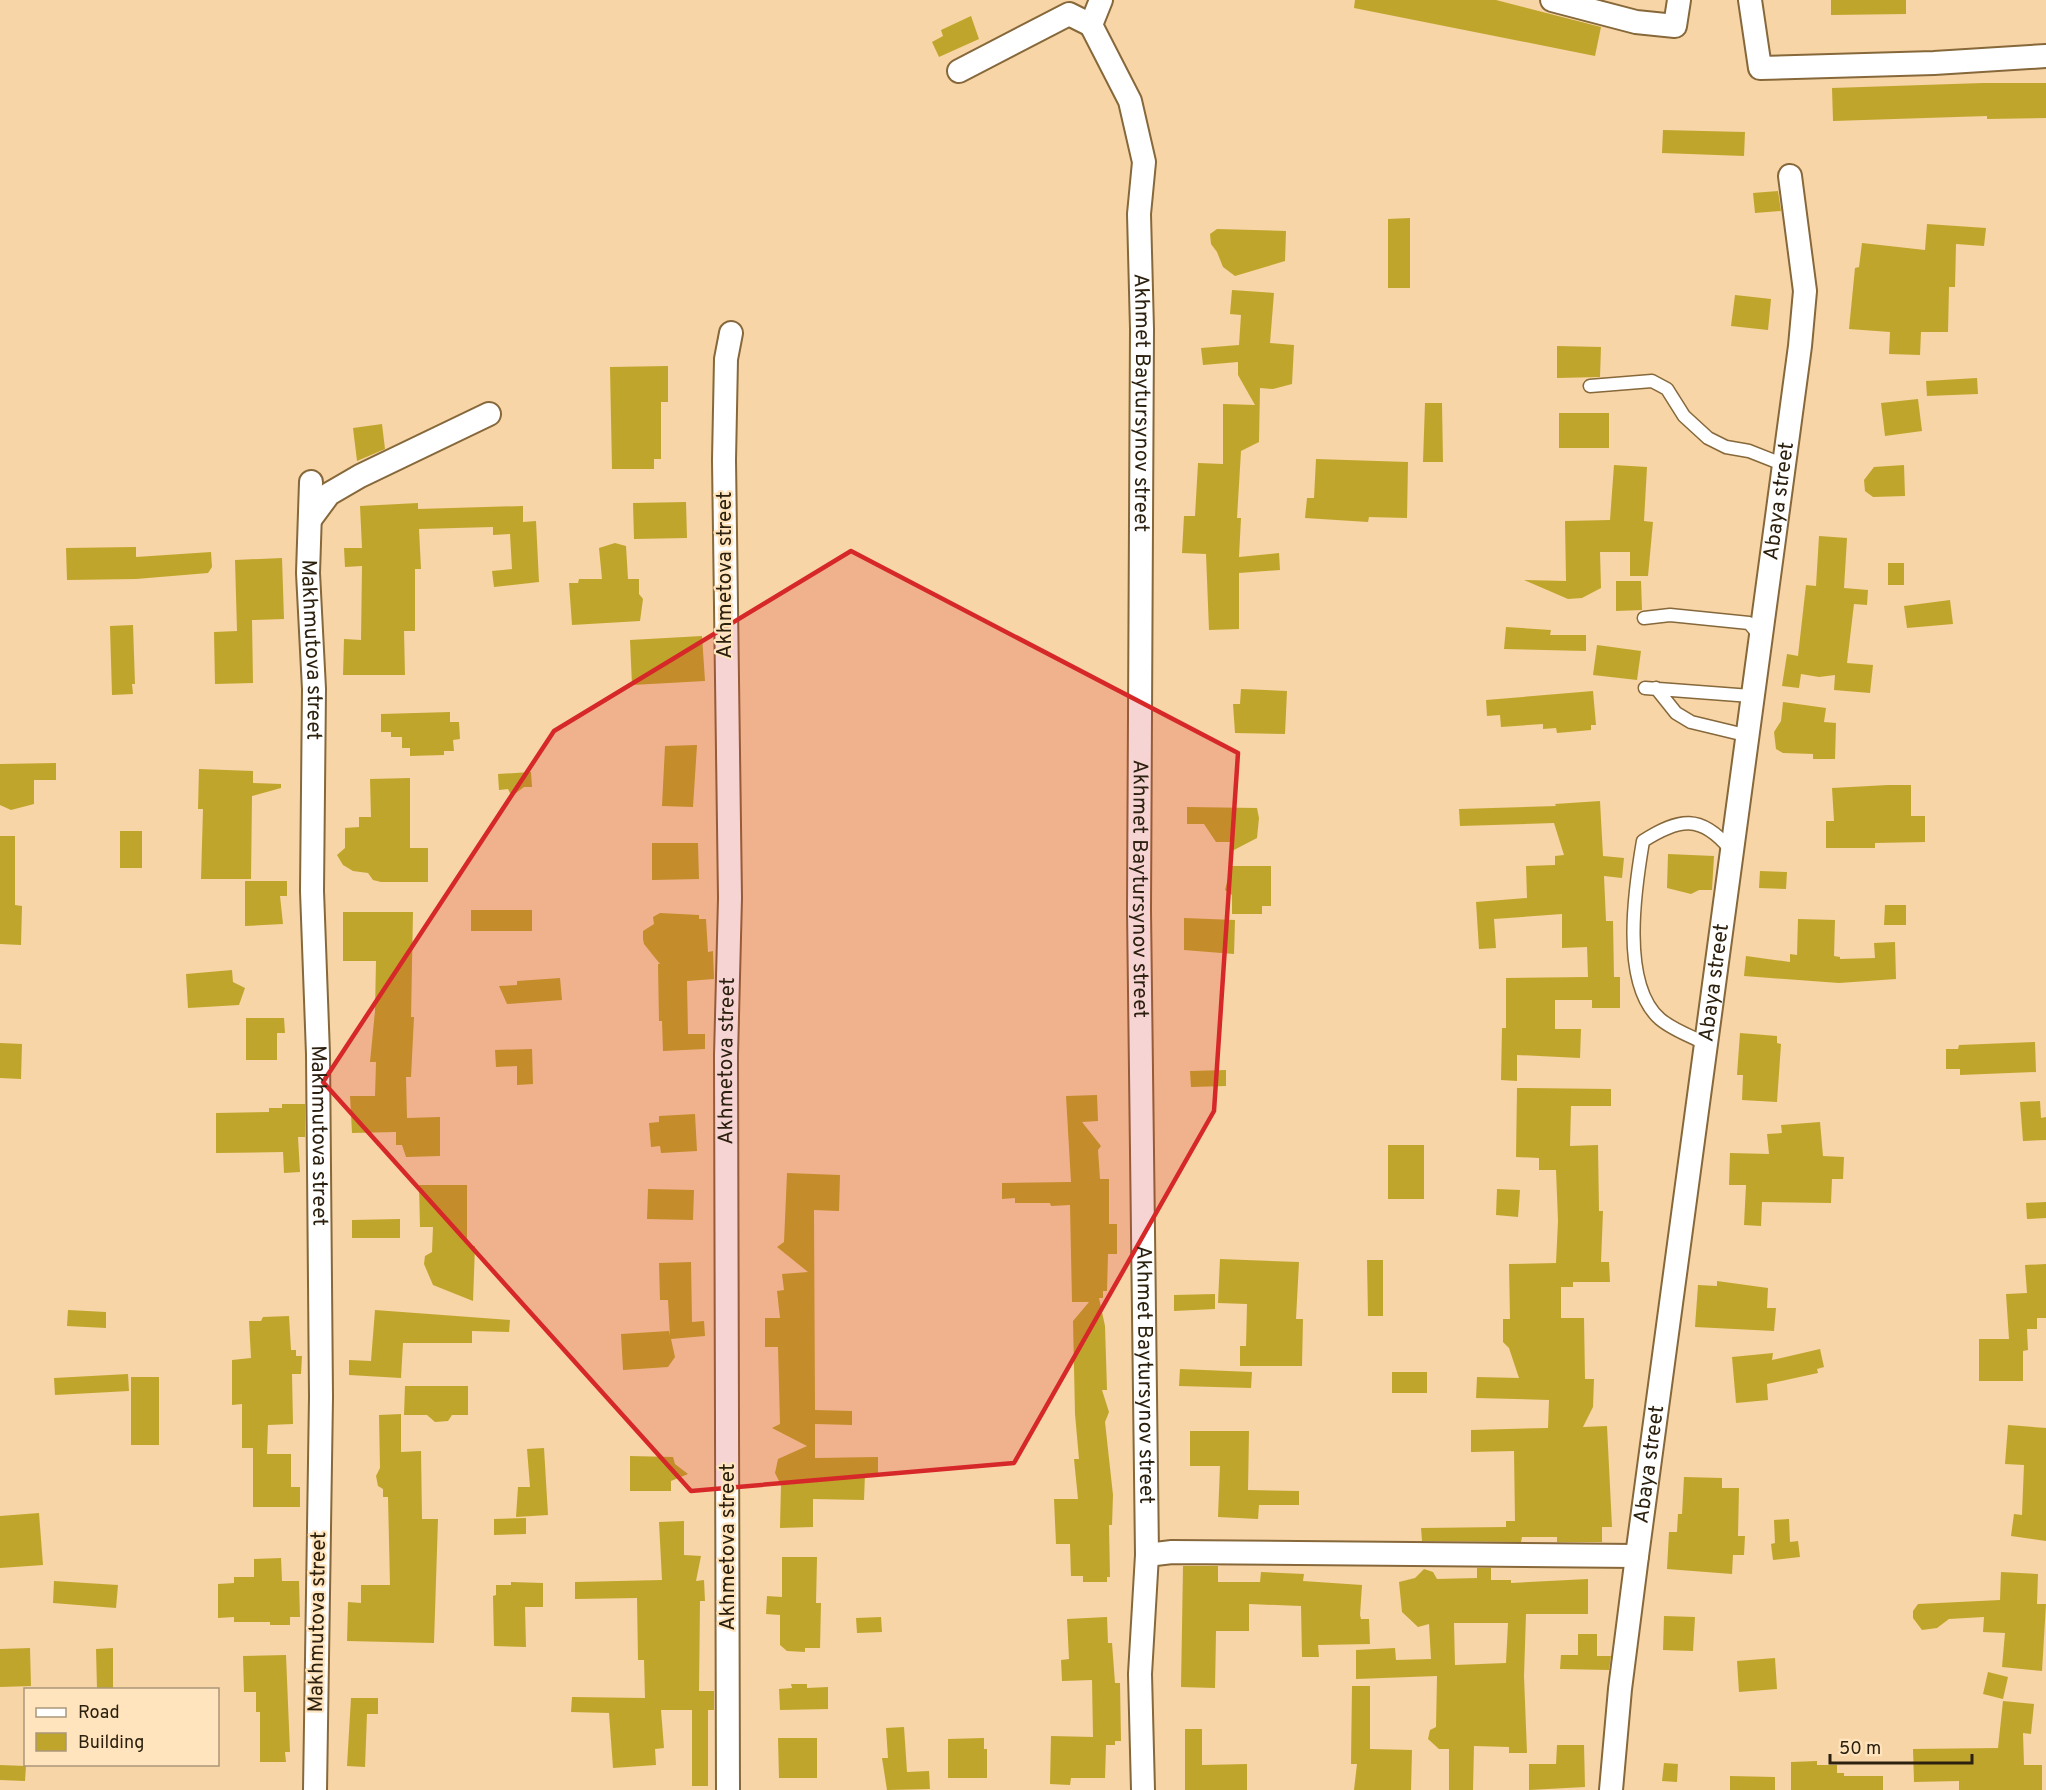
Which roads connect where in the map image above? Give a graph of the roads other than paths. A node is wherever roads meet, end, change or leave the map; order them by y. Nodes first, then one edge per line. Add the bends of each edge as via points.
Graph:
1 (1101, 0) edge
2 (1552, 0) edge
3 (1679, 0) edge
4 (1750, 0) edge
5 (1077, 7) edge
6 (1091, 25) junction
7 (2046, 56) edge
8 (959, 71) dead end
9 (1790, 176) dead end
10 (731, 333) dead end
11 (1590, 386) dead end
12 (489, 414) dead end
13 (1782, 464) junction
14 (311, 482) dead end
15 (312, 517) junction
16 (1644, 618) dead end
17 (1760, 636) junction
18 (1751, 696) junction
19 (1746, 735) junction
20 (1730, 849) junction
21 (1705, 1043) junction
22 (1147, 1555) junction
23 (1637, 1556) junction
24 (315, 1790) edge
25 (728, 1790) edge
26 (1143, 1790) edge
27 (1611, 1790) edge

1 - 6 street
2 - 3 street via 1636,22 1675,26
4 - 7 street via 1760,68
5 - 6 street
5 - 8 street
6 - 22 street, Akhmet Baytursynov street via 1130,101 1143,162 1139,214 1139,922
9 - 13 street, Abaya street via 1805,291
10 - 25 street, Akhmetova street via 726,359 724,460 730,898 726,1056
11 - 13 lane via 1652,381 1667,388 1684,416 1708,438
12 - 15 street via 329,494
13 - 17 street, Abaya street
14 - 15 street, Makhmutova street
15 - 24 street, Makhmutova street via 308,573 314,689 312,891 318,1054 321,1397
16 - 17 lane via 1670,615 1749,622
17 - 18 street, Abaya street
18 - 19 street, Abaya street
18 - 19 lane via 1650,688 1691,722
19 - 20 street, Abaya street
20 - 21 street, Abaya street
20 - 21 lane via 1718,834 1698,824 1679,822 1643,841 1638,872 1634,963 1645,995 1659,1018
21 - 23 street, Abaya street
22 - 23 street via 1230,1552
22 - 26 street, Akhmet Baytursynov street via 1140,1674
23 - 27 street, Abaya street

